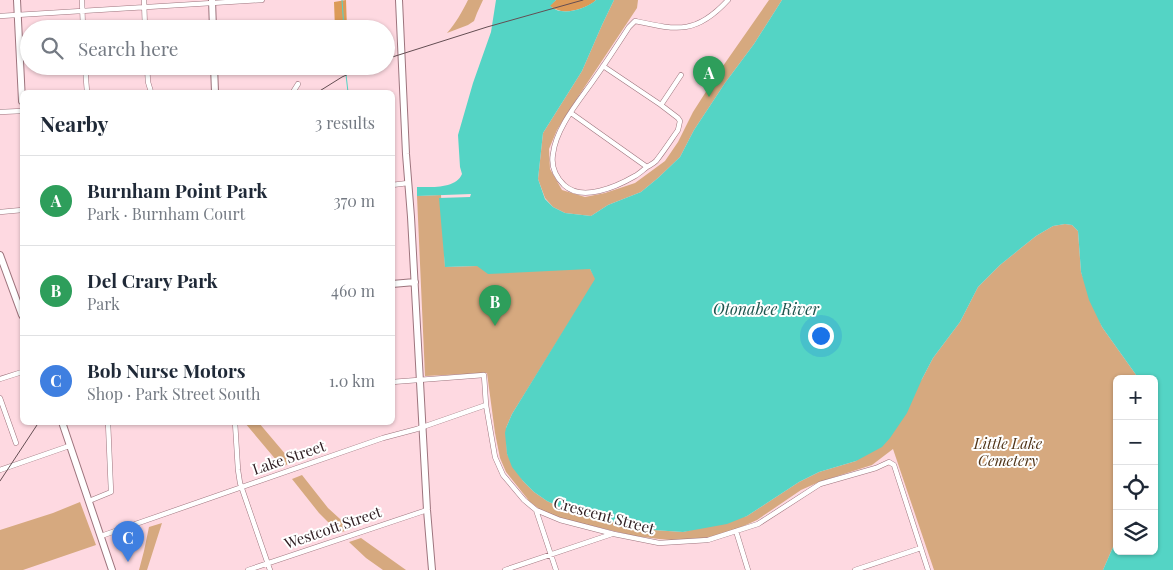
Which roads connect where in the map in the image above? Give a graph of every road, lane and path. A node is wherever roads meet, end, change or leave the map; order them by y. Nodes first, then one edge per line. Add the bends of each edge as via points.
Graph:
1 (17, 0) edge
2 (82, 0) edge
3 (144, 0) edge
4 (262, 0) edge
5 (399, 0) edge
6 (728, 0) edge
7 (212, 2) edge
8 (145, 8) junction
9 (82, 11) junction
10 (18, 14) junction
11 (0, 16) edge
12 (82, 20) edge
13 (145, 20) edge
14 (213, 20) edge
15 (20, 58) edge
16 (603, 66) junction
17 (21, 75) edge
18 (86, 75) edge
19 (148, 75) edge
20 (214, 75) edge
21 (680, 75) dead end
22 (298, 84) dead end
23 (21, 90) edge
24 (87, 90) edge
25 (150, 90) edge
26 (215, 90) edge
27 (294, 90) edge
28 (661, 105) junction
29 (20, 111) edge
30 (0, 112) edge
31 (570, 113) junction
32 (647, 167) junction
33 (408, 183) junction
34 (395, 185) edge
35 (20, 210) edge
36 (0, 212) edge
37 (0, 255) edge
38 (415, 282) junction
39 (395, 284) edge
40 (14, 291) junction
41 (20, 293) edge
42 (20, 306) edge
43 (20, 373) edge
44 (0, 379) edge
45 (420, 379) junction
46 (395, 382) edge
47 (0, 398) edge
48 (486, 405) junction
49 (63, 425) edge
50 (108, 425) edge
51 (235, 425) edge
52 (423, 427) junction
53 (16, 443) dead end
54 (69, 446) junction
55 (0, 470) edge
56 (242, 488) junction
57 (89, 501) junction
58 (427, 510) junction
59 (536, 510) junction
60 (736, 532) junction
61 (614, 534) junction
62 (101, 536) junction
63 (921, 548) junction
64 (551, 555) junction
65 (268, 563) junction
66 (112, 570) edge
67 (248, 570) edge
68 (270, 570) edge
69 (432, 570) edge
70 (505, 570) edge
71 (556, 570) edge
72 (748, 570) edge
73 (855, 570) edge
74 (928, 570) edge

1 - 10 main road
2 - 9 street
3 - 8 street
4 - 7 street
5 - 33 main road
6 - 16 street via 713,15 693,26 664,28 635,22
7 - 8 street
7 - 14 main road
8 - 9 street
8 - 13 street
9 - 10 street
9 - 12 street
10 - 11 street
10 - 15 main road
16 - 28 street
16 - 31 street
17 - 23 main road
18 - 24 street
19 - 25 street
20 - 26 main road
21 - 28 street
22 - 27 street
28 - 32 street via 680,122 656,161
29 - 30 street
31 - 32 street
31 - 32 street via 558,134 552,157 555,172 567,187 583,193 598,192 635,176
33 - 34 street
33 - 38 main road
35 - 36 street
37 - 40 main road
38 - 39 main road
38 - 45 main road
40 - 41 main road
40 - 42 main road
43 - 44 street
45 - 46 street
45 - 48 street, Crescent Street via 484,375
45 - 52 main road
47 - 53 street
48 - 52 street, Lake Street
48 - 59 street, Crescent Street via 495,457 503,475
49 - 54 main road
50 - 57 street via 111,492
51 - 56 street
52 - 56 street, Lake Street
52 - 58 main road
54 - 55 street
54 - 57 main road
56 - 62 street, Lake Street
56 - 65 street
57 - 62 main road
58 - 65 street, Westcott Street
58 - 69 main road
59 - 61 street, Crescent Street
59 - 64 street
60 - 61 street, Crescent Street via 708,540 671,543
60 - 63 street, Crescent Street via 758,524 820,484 889,462 894,465
60 - 72 street
61 - 64 street
62 - 66 main road
63 - 73 street
63 - 74 street
64 - 70 street
64 - 71 street
65 - 67 street, Westcott Street
65 - 68 street

